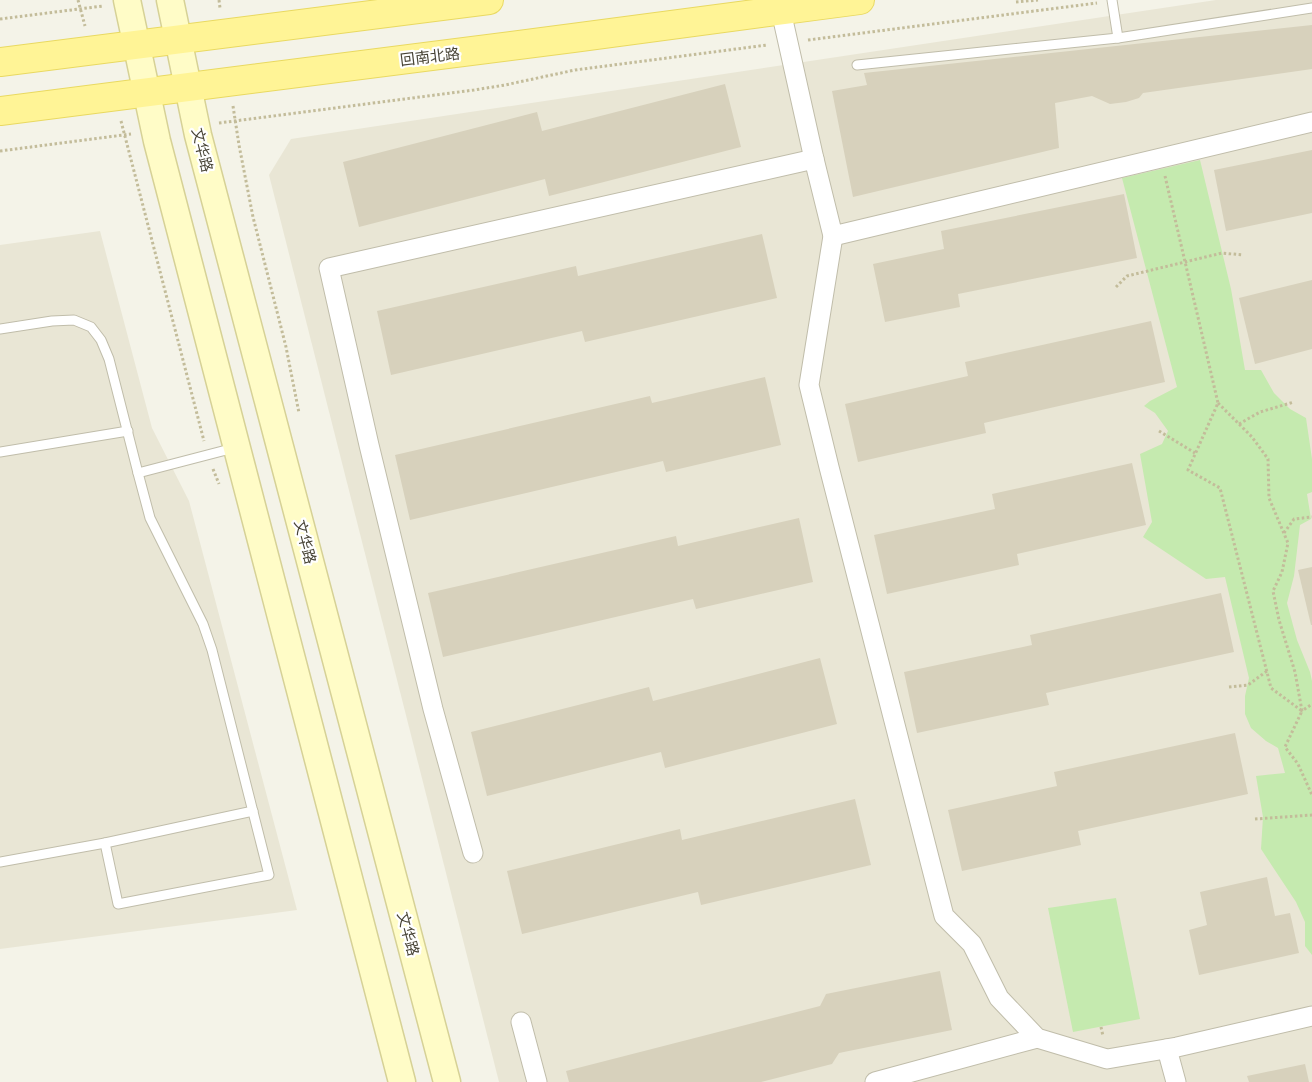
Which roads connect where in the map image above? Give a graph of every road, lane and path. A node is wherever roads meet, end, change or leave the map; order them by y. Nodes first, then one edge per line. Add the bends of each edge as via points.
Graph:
1 (127, 0) edge
2 (170, 0) edge
3 (490, 0) edge
4 (860, 0) edge
5 (1038, 0) edge
6 (1112, 0) edge
7 (1016, 2) dead end
8 (1312, 8) edge
9 (73, 10) dead end
10 (781, 11) junction
11 (0, 19) edge
12 (1118, 38) junction
13 (178, 39) junction
14 (788, 43) junction
15 (136, 44) junction
16 (0, 62) edge
17 (857, 65) dead end
18 (188, 87) junction
19 (147, 93) junction
20 (0, 111) edge
21 (242, 120) dead end
22 (1312, 122) edge
23 (97, 138) dead end
24 (0, 150) edge
25 (1161, 158) junction
26 (814, 159) junction
27 (833, 236) junction
28 (1243, 255) dead end
29 (1185, 263) junction
30 (1116, 287) dead end
31 (0, 329) edge
32 (1294, 402) dead end
33 (1218, 403) junction
34 (1239, 424) junction
35 (128, 431) junction
36 (1159, 431) dead end
37 (237, 447) junction
38 (0, 452) edge
39 (1196, 453) junction
40 (138, 473) junction
41 (1312, 517) edge
42 (1284, 533) junction
43 (1267, 671) junction
44 (1229, 687) dead end
45 (1312, 704) edge
46 (1302, 711) junction
47 (1312, 795) edge
48 (253, 811) junction
49 (1312, 815) edge
50 (1255, 819) dead end
51 (105, 843) junction
52 (472, 853) dead end
53 (0, 862) edge
54 (1312, 1016) edge
55 (520, 1022) dead end
56 (1037, 1038) junction
57 (1167, 1049) junction
58 (402, 1082) edge
59 (447, 1082) edge
60 (537, 1082) edge
61 (878, 1082) edge
62 (1176, 1082) edge

1 - 15 street
2 - 13 street, 文华路
3 - 13 main road
4 - 10 main road, 回南北路
5 - 7 path
6 - 12 lane
6 - 14 path
8 - 12 lane
9 - 11 path
10 - 14 street
10 - 18 main road, 回南北路
12 - 17 lane
13 - 15 main road
13 - 18 street, 文华路
14 - 21 path via 576,70 474,90
14 - 26 street
15 - 16 main road
15 - 19 street
18 - 19 main road, 回南北路
18 - 59 street, 文华路 via 198,136
19 - 20 main road, 回南北路
19 - 37 street
22 - 25 street
23 - 24 path
25 - 27 street
25 - 29 path
26 - 27 street
26 - 52 street via 329,268 433,709
27 - 56 street via 809,385 826,458 944,916 972,944 999,998
28 - 29 path via 1222,253
29 - 30 path via 1127,276
29 - 33 path
31 - 35 lane via 74,320 91,327 109,359
32 - 34 path via 1260,412
33 - 34 path
33 - 39 path
34 - 42 path via 1268,459 1269,498
35 - 38 lane
35 - 40 lane
36 - 39 path
37 - 40 lane
37 - 58 street
39 - 43 path via 1188,470 1220,488
40 - 48 lane via 150,518 203,624 212,650
41 - 42 path via 1294,519
42 - 46 path via 1288,543 1282,572 1273,592
43 - 44 path via 1248,685
43 - 46 path via 1271,688
45 - 46 path
46 - 47 path via 1285,747 1298,764
48 - 51 lane
48 - 51 lane via 269,875 118,904
49 - 50 path
51 - 53 lane
54 - 57 street
55 - 60 street
56 - 57 street via 1107,1059
56 - 61 street
57 - 62 street

